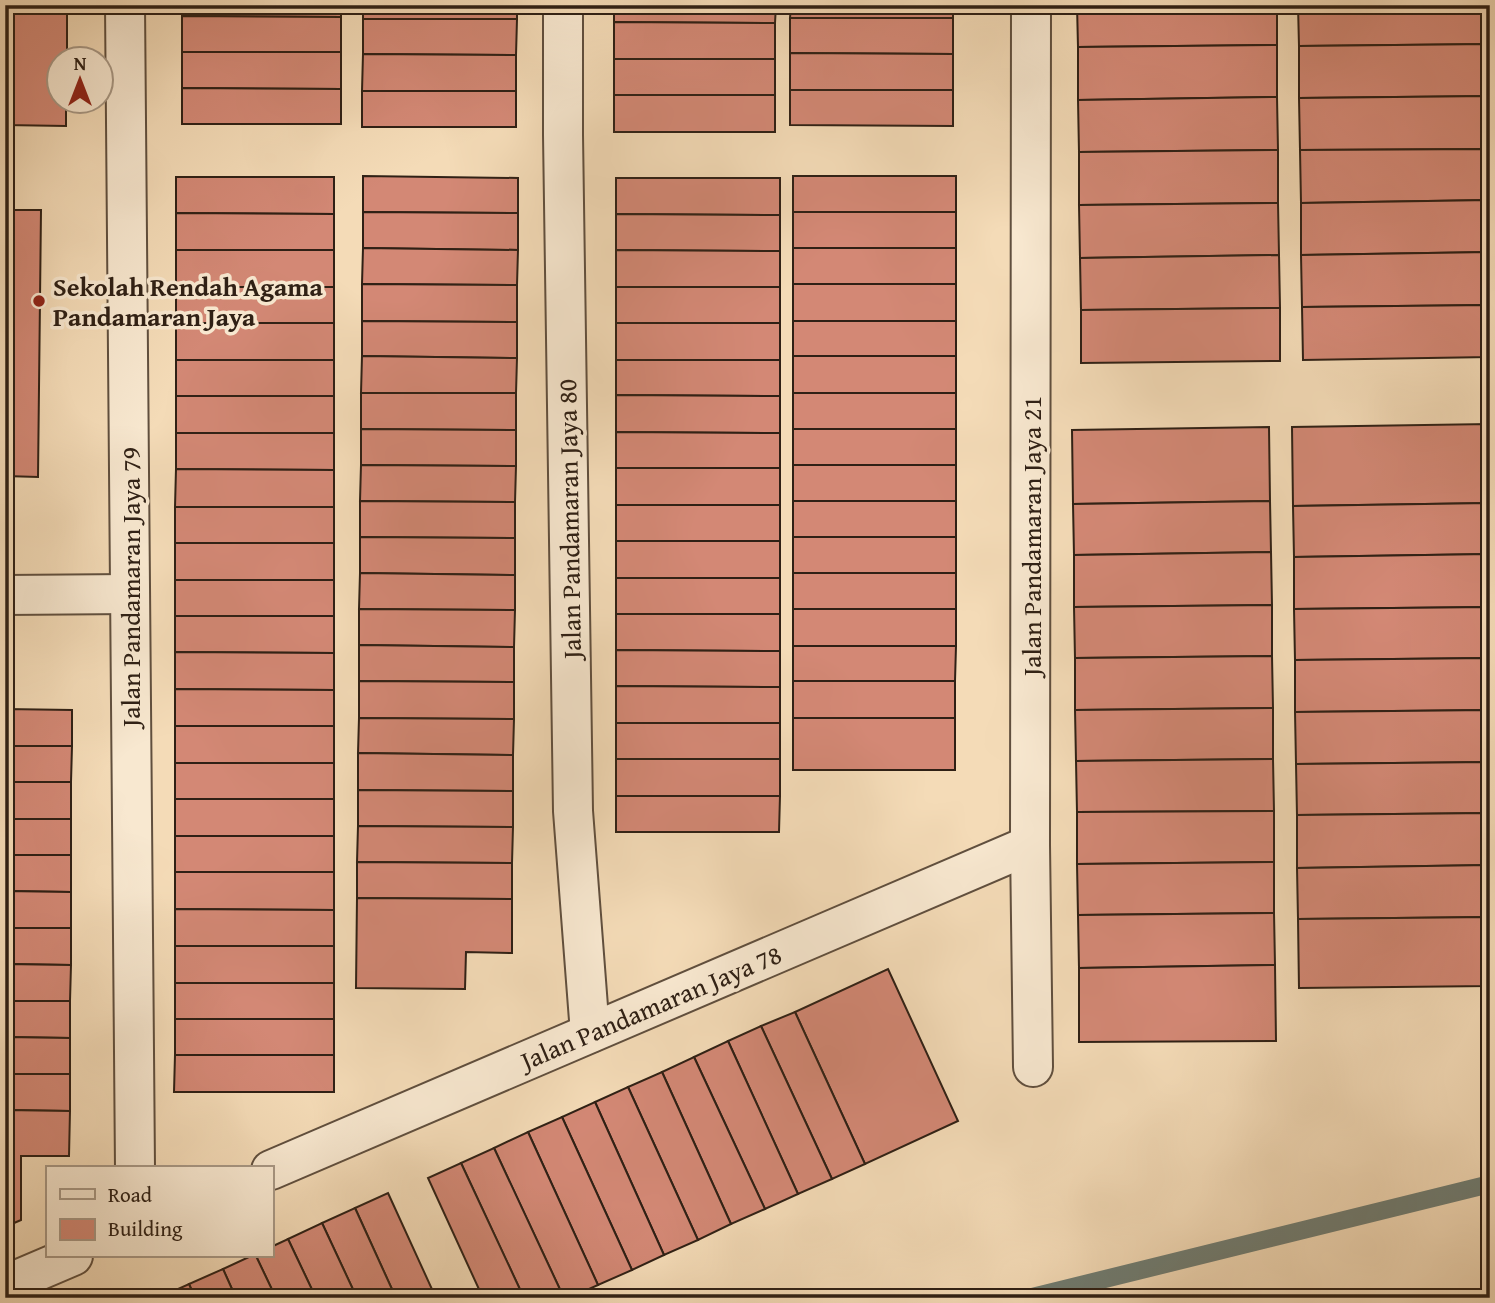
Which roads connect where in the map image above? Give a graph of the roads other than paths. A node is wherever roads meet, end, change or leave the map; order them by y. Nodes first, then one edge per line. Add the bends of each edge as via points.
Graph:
1 (125, 5) edge
2 (563, 5) edge
3 (1031, 5) edge
4 (130, 594) junction
5 (5, 595) edge
6 (1030, 845) junction
7 (590, 1033) junction
8 (1033, 1067) dead end
9 (135, 1166) edge
10 (273, 1169) edge
11 (68, 1258) edge
12 (5, 1285) edge

1 - 4 street, Jalan Pandamaran Jaya 79
2 - 7 street, Jalan Pandamaran Jaya 80 via 573,811
3 - 6 street, Jalan Pandamaran Jaya 21
4 - 5 street
4 - 9 street, Jalan Pandamaran Jaya 79
6 - 7 street, Jalan Pandamaran Jaya 78
6 - 8 street, Jalan Pandamaran Jaya 21
7 - 10 street, Jalan Pandamaran Jaya 78
11 - 12 street

